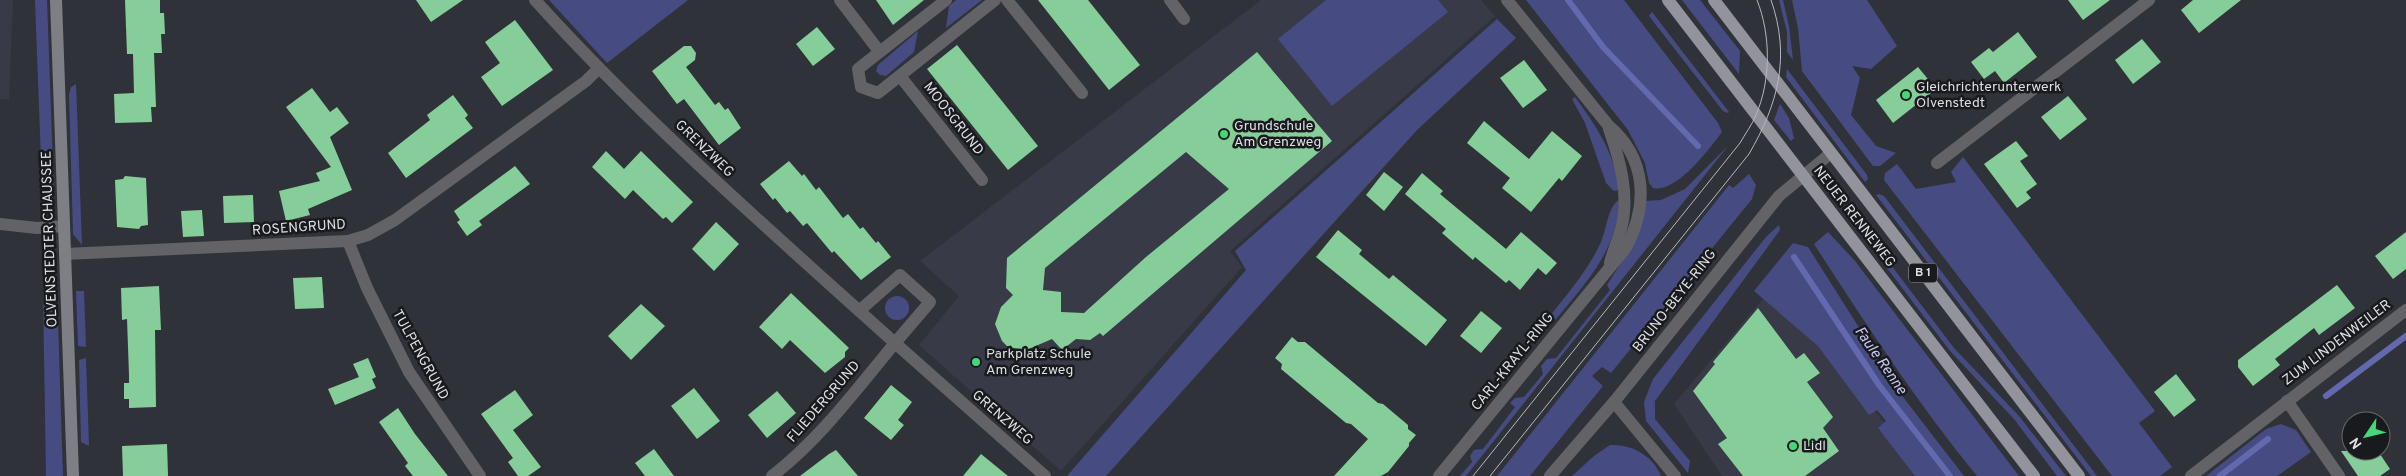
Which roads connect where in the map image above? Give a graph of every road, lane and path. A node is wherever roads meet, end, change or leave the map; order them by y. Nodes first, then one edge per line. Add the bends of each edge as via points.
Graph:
1 (56, 0) edge
2 (535, 0) edge
3 (840, 0) edge
4 (946, 0) edge
5 (995, 0) edge
6 (1007, 0) edge
7 (1170, 0) edge
8 (1507, 0) edge
9 (1668, 0) edge
10 (1714, 0) edge
11 (2149, 0) edge
12 (1184, 19) dead end
13 (879, 51) junction
14 (599, 68) junction
15 (900, 76) junction
16 (1082, 93) dead end
17 (1608, 125) junction
18 (1830, 153) junction
19 (1937, 163) dead end
20 (1803, 175) junction
21 (982, 180) dead end
22 (0, 224) edge
23 (64, 226) junction
24 (348, 240) junction
25 (65, 254) junction
26 (1610, 265) junction
27 (2406, 310) edge
28 (859, 311) junction
29 (895, 343) junction
30 (2286, 401) junction
31 (1614, 402) junction
32 (73, 476) edge
33 (480, 476) edge
34 (772, 476) edge
35 (1045, 476) edge
36 (1439, 476) edge
37 (1550, 476) edge
38 (1674, 476) edge
39 (2034, 476) edge
40 (2079, 476) edge
41 (2191, 476) edge
42 (2339, 476) edge

1 - 23 street, OLVENSTEDTER CHAUSSEE
2 - 14 street, GRENZWEG
3 - 13 street
4 - 13 street
5 - 15 street
6 - 16 street
7 - 12 street
8 - 17 street, CARL-KRAYL-RING
9 - 20 main road, NEUER RENNEWEG / B 1
10 - 18 main road, NEUER RENNEWEG / B 1
11 - 19 street
13 - 15 street via 858,68 860,87 878,93
14 - 24 street, ROSENGRUND via 586,81 395,220 368,235
14 - 28 street, GRENZWEG via 726,191
15 - 21 street, MOOSGRUND
17 - 26 street, CARL-KRAYL-RING via 1624,196 1621,227
17 - 26 street, CARL-KRAYL-RING via 1620,135 1629,150 1642,196 1633,235
18 - 20 street, BRUNO-BEYE-RING
18 - 40 main road, NEUER RENNEWEG / B 1
20 - 31 street, BRUNO-BEYE-RING via 1765,211
20 - 39 main road, NEUER RENNEWEG / B 1
22 - 23 street via 37,228
23 - 25 street, OLVENSTEDTER CHAUSSEE
24 - 25 street, ROSENGRUND
24 - 33 street, TULPENGRUND via 367,288 409,372
25 - 32 street, OLVENSTEDTER CHAUSSEE
26 - 36 street, CARL-KRAYL-RING
27 - 30 street, ZUM LINDENWEILER
28 - 29 street, GRENZWEG
28 - 29 street via 900,275 930,302
29 - 34 street, FLIEDERGRUND via 819,434
29 - 35 street, GRENZWEG
30 - 41 street, ZUM LINDENWEILER
30 - 42 street, ZUM LINDENWEILER
31 - 37 street, BRUNO-BEYE-RING
31 - 38 street

